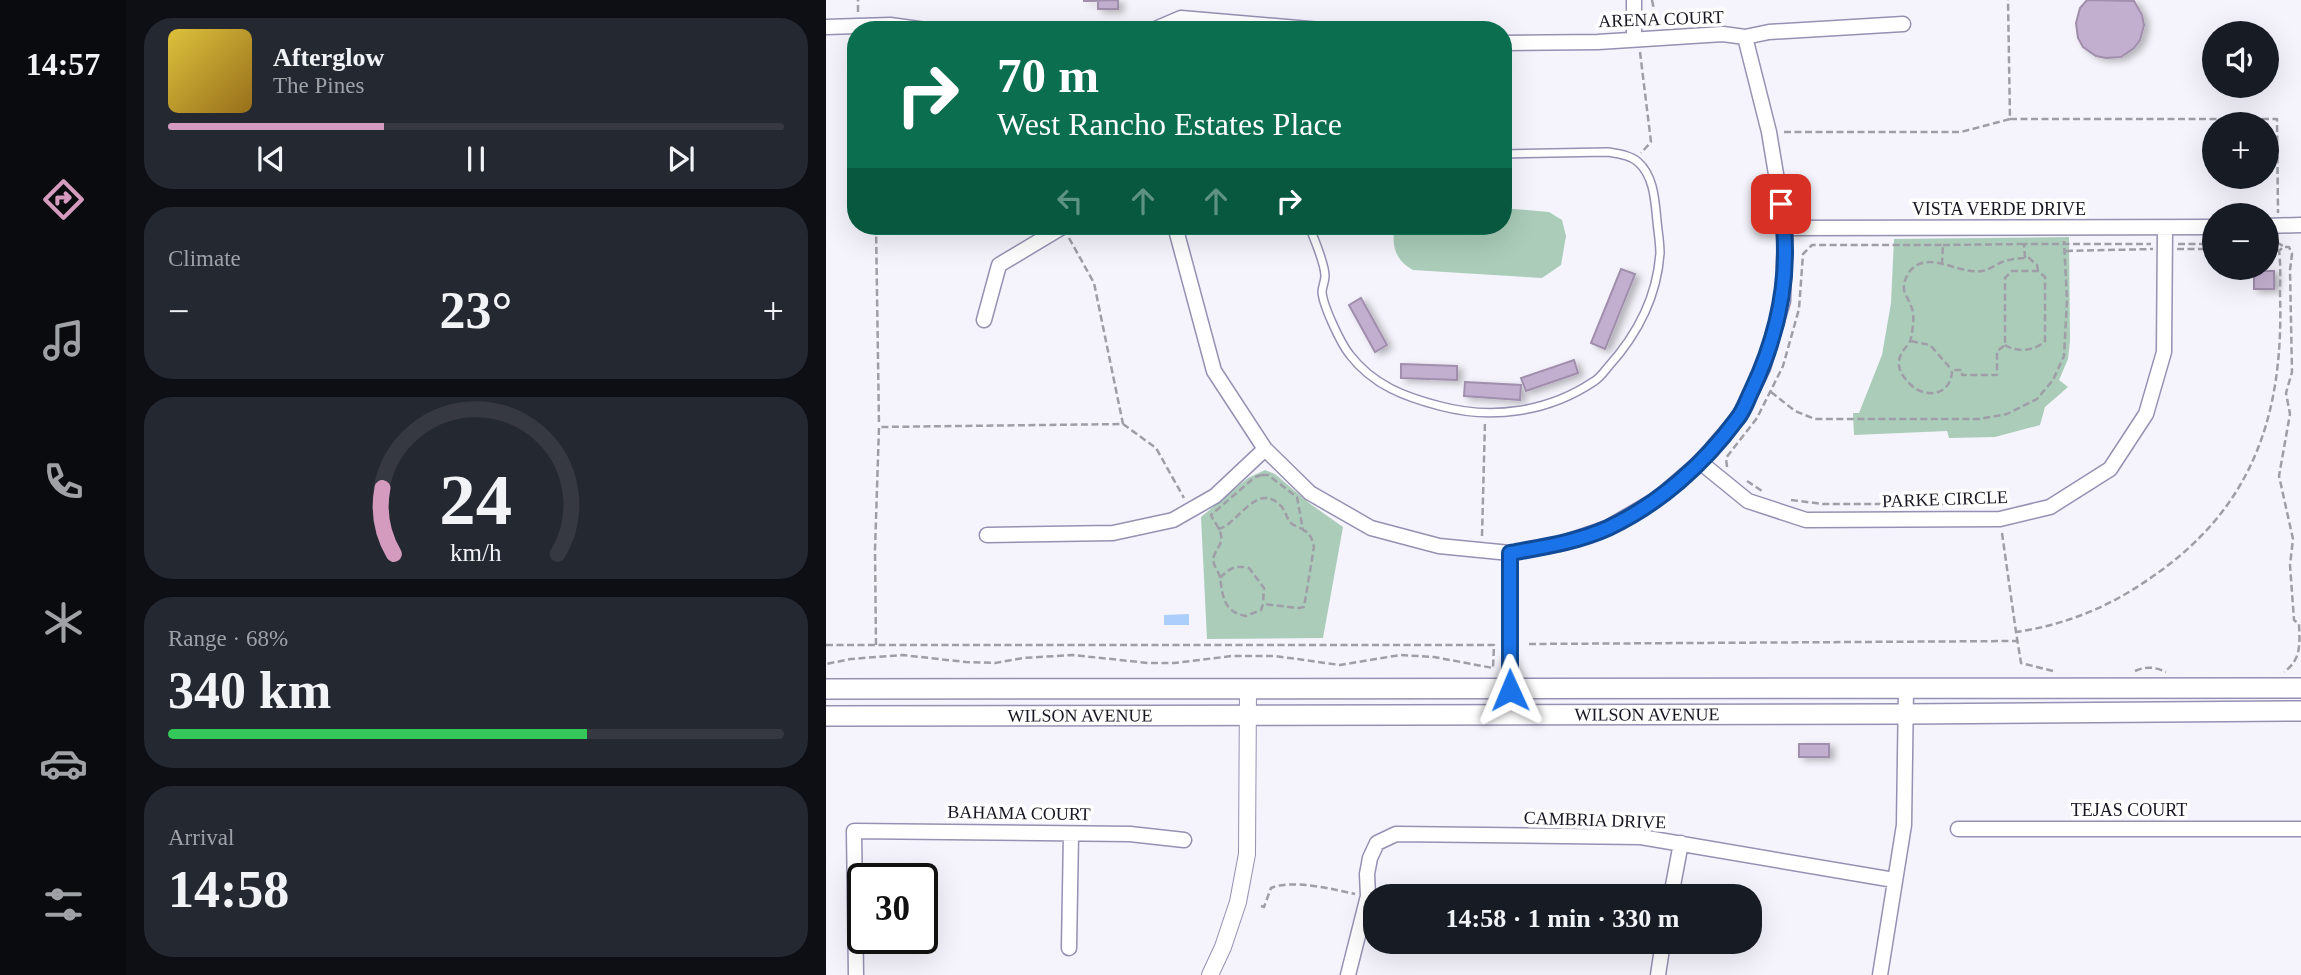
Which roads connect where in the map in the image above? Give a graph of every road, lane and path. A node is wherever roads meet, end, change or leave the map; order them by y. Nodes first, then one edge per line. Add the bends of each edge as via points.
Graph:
1 (1634, 0) edge
2 (1652, 0) edge
3 (2008, 0) edge
4 (1174, 21) edge
5 (1216, 21) edge
6 (1903, 24) dead end
7 (826, 27) edge
8 (847, 27) edge
9 (1745, 37) junction
10 (1637, 38) junction
11 (1512, 43) edge
12 (2010, 119) junction
13 (1769, 132) junction
14 (1512, 154) edge
15 (1636, 160) junction
16 (2273, 203) edge
17 (2301, 225) edge
18 (2279, 226) edge
19 (2202, 227) edge
20 (1785, 228) junction
21 (2165, 229) junction
22 (876, 235) edge
23 (1048, 235) edge
24 (1068, 235) edge
25 (1177, 235) edge
26 (1312, 235) edge
27 (2024, 244) junction
28 (2202, 244) edge
29 (2279, 244) edge
30 (1943, 245) junction
31 (2164, 246) junction
32 (2283, 247) junction
33 (2202, 248) edge
34 (2280, 251) joint
35 (2025, 258) junction
36 (1942, 264) junction
37 (2038, 271) junction
38 (984, 320) dead end
39 (1911, 341) junction
40 (2005, 345) junction
41 (1952, 370) junction
42 (1771, 392) junction
43 (1486, 413) junction
44 (1123, 425) junction
45 (879, 427) junction
46 (1265, 449) junction
47 (1700, 462) junction
48 (1734, 472) dead end
49 (1741, 477) dead end
50 (1764, 492) dead end
51 (1787, 498) dead end
52 (1190, 510) junction
53 (2000, 519) junction
54 (1218, 529) junction
55 (1303, 530) junction
56 (987, 535) dead end
57 (1481, 550) junction
58 (1510, 553) junction
59 (1220, 578) junction
60 (1263, 604) junction
61 (2016, 632) junction
62 (2017, 641) junction
63 (1530, 644) dead end
64 (876, 645) junction
65 (826, 646) edge
66 (826, 664) edge
67 (2284, 672) dead end
68 (2130, 673) dead end
69 (2168, 673) dead end
70 (2060, 674) dead end
71 (2301, 688) edge
72 (826, 689) edge
73 (1906, 689) junction
74 (1248, 690) junction
75 (1510, 690) junction
76 (2301, 711) edge
77 (1906, 714) junction
78 (1249, 715) junction
79 (826, 716) edge
80 (1958, 829) dead end
81 (2301, 829) edge
82 (1070, 834) junction
83 (1184, 840) dead end
84 (1681, 843) junction
85 (1894, 880) junction
86 (1367, 884) edge
87 (1673, 884) edge
88 (1363, 895) edge
89 (1261, 906) dead end
90 (1363, 913) edge
91 (1069, 948) dead end
92 (1661, 954) edge
93 (856, 975) edge
94 (1210, 975) edge
95 (1348, 975) edge
96 (1658, 975) edge
97 (1880, 975) edge

1 - 10 street
2 - 10 path via 1656,19
3 - 12 path
4 - 5 street
6 - 9 street, ARENA COURT
7 - 8 street
9 - 10 street, ARENA COURT
9 - 13 street
10 - 11 street, ARENA COURT
10 - 15 path via 1651,142
12 - 13 path via 1961,132
12 - 16 path via 2277,119
13 - 20 street
14 - 15 lane via 1608,152
15 - 43 lane via 1651,182 1660,252 1653,292 1640,325 1596,381 1529,410
17 - 18 street
19 - 21 street, VISTA VERDE DRIVE
20 - 21 street, VISTA VERDE DRIVE
20 - 47 street via 1783,301 1763,368 1739,417
21 - 31 street, PARKE CIRCLE
22 - 45 path
23 - 38 street via 999,265
24 - 44 path via 1094,283
25 - 46 street via 1214,371
26 - 43 lane via 1325,275 1322,293 1349,355 1387,388 1452,410
27 - 30 path
27 - 31 path
27 - 35 path
28 - 31 path
29 - 32 path
30 - 36 path
30 - 42 path via 1812,245 1803,254 1790,348
31 - 33 path
31 - 42 path via 2066,251 2064,356 2037,399 2007,414 1979,419 1815,419 1795,411
31 - 53 street, PARKE CIRCLE via 2164,352 2146,414 2110,469 2050,507
32 - 34 path
32 - 67 path via 2290,247 2292,254 2292,372 2286,393 2289,428 2279,476 2292,539 2294,620 2300,624 2300,655
34 - 61 path via 2281,330 2273,397 2258,451 2221,514 2185,554 2122,596 2083,615
35 - 36 path via 1981,271
35 - 37 path via 2038,265
36 - 39 path via 1920,264 1905,279 1913,313
37 - 40 path via 2012,271 2005,278
37 - 40 path via 2045,277 2045,341 2029,349
39 - 41 path via 1934,348
39 - 41 path via 1899,367 1912,386 1929,394 1941,391 1951,381
40 - 41 path via 1997,351 1997,375 1962,376 1962,370
42 - 48 path via 1726,458
43 - 57 path
44 - 45 path
44 - 52 path via 1156,448
45 - 64 path
46 - 52 street via 1214,496
46 - 57 street via 1310,493 1371,528 1439,546
47 - 53 street, PARKE CIRCLE via 1748,501 1806,520
47 - 58 street via 1657,499 1607,528 1560,544
49 - 50 path
51 - 53 path via 1823,504 2000,503
52 - 56 street via 1173,520 1113,533
53 - 61 path
54 - 55 path via 1253,501 1266,499 1279,503 1292,524
54 - 55 path via 1211,515 1255,477 1268,475 1297,497
54 - 59 path via 1221,540 1214,563
55 - 60 path via 1314,547 1304,607
57 - 58 street
58 - 75 street
59 - 60 path via 1228,569 1249,568 1264,588
59 - 60 path via 1220,590 1236,614 1252,615
61 - 62 path
62 - 63 path
62 - 70 path via 2021,663
64 - 65 path
64 - 66 path via 1493,645 1493,668 1400,656 1340,665 1275,656 1148,663 1073,655 986,663 902,655
68 - 69 path via 2148,667
71 - 73 main road, WILSON AVENUE
72 - 74 main road, WILSON AVENUE
73 - 75 main road, WILSON AVENUE
73 - 77 street
74 - 75 main road, WILSON AVENUE
74 - 78 street
76 - 77 main road, WILSON AVENUE
77 - 78 main road, WILSON AVENUE
77 - 85 street via 1904,825
78 - 79 main road, WILSON AVENUE
78 - 94 street via 1247,854 1233,917
80 - 81 street, TEJAS COURT
82 - 83 street, BAHAMA COURT
82 - 91 street
82 - 93 street, BAHAMA COURT via 854,831
84 - 85 street, CAMBRIA DRIVE
84 - 86 street, CAMBRIA DRIVE via 1641,837 1396,834 1377,843
84 - 87 street
85 - 97 street
88 - 89 path via 1286,884 1271,888
90 - 95 street
92 - 96 street

